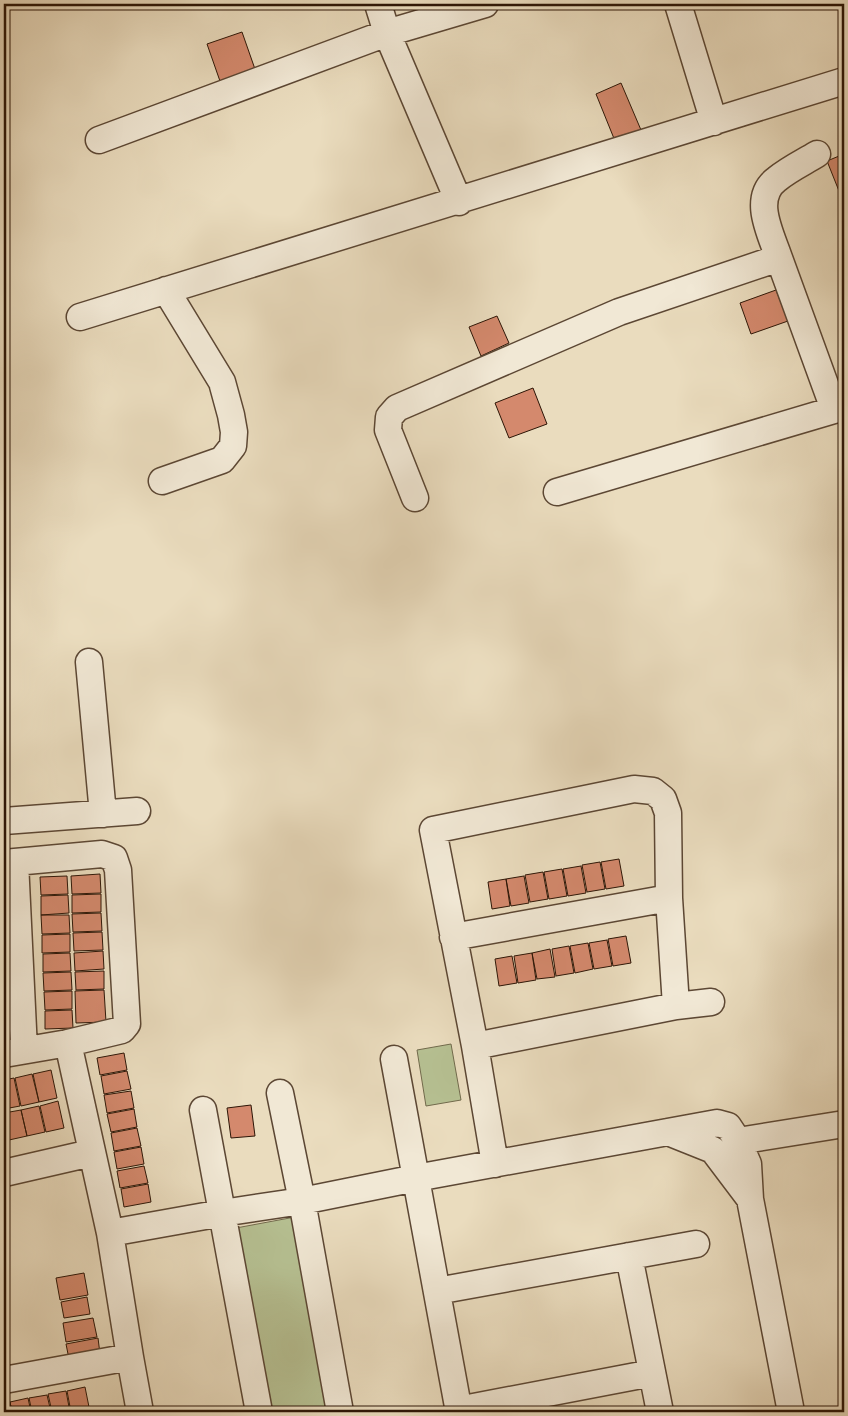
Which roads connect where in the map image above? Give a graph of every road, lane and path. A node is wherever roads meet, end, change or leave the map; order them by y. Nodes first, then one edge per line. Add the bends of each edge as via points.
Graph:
1 (378, 4) edge
2 (485, 4) edge
3 (678, 4) edge
4 (387, 33) junction
5 (844, 81) edge
6 (714, 122) junction
7 (99, 140) dead end
8 (817, 154) dead end
9 (459, 202) junction
10 (779, 258) junction
11 (166, 290) junction
12 (80, 317) dead end
13 (839, 408) edge
14 (162, 481) dead end
15 (557, 492) dead end
16 (415, 498) dead end
17 (89, 662) dead end
18 (137, 811) dead end
19 (103, 814) junction
20 (4, 822) edge
21 (9, 863) edge
22 (669, 898) junction
23 (453, 937) junction
24 (711, 1002) dead end
25 (676, 1006) junction
26 (68, 1044) junction
27 (475, 1046) junction
28 (14, 1052) edge
29 (394, 1059) dead end
30 (280, 1093) dead end
31 (203, 1110) dead end
32 (844, 1124) edge
33 (668, 1132) junction
34 (738, 1140) junction
35 (91, 1153) junction
36 (496, 1164) junction
37 (4, 1173) edge
38 (416, 1178) junction
39 (750, 1199) junction
40 (302, 1202) junction
41 (222, 1213) junction
42 (110, 1233) junction
43 (696, 1244) dead end
44 (629, 1256) junction
45 (436, 1291) junction
46 (130, 1357) junction
47 (652, 1373) junction
48 (4, 1380) edge
49 (458, 1411) edge
50 (140, 1412) edge
51 (259, 1412) edge
52 (340, 1412) edge
53 (660, 1412) edge
54 (791, 1412) edge

1 - 4 street
2 - 4 street
3 - 6 street
4 - 7 street
4 - 9 street
5 - 6 street
6 - 9 street
8 - 10 street via 776,180 764,195 763,207
9 - 11 street
10 - 13 street
10 - 16 street via 618,312 397,408 389,417 388,430
11 - 12 street
11 - 14 street via 222,382 234,432 233,446 222,460
13 - 15 street
17 - 19 street
18 - 19 street
19 - 20 street
21 - 26 street via 102,854 114,858 118,870 127,1024 122,1030
21 - 28 street
22 - 23 street
22 - 23 street via 668,813 663,799 653,791 634,789 433,830
22 - 25 street
23 - 27 street
24 - 25 street
25 - 27 street
26 - 28 street
26 - 35 street
27 - 36 street
29 - 38 street
30 - 40 street
31 - 41 street
32 - 34 street
33 - 34 street via 717,1123 728,1126
33 - 36 street
33 - 39 street via 714,1150
34 - 39 street via 748,1164
35 - 37 street
35 - 42 street
36 - 38 street
38 - 40 street
38 - 45 street
39 - 54 street
40 - 41 street
40 - 52 street
41 - 42 street
41 - 51 street
42 - 46 street
43 - 44 street
44 - 45 street
44 - 47 street
45 - 49 street
46 - 48 street
46 - 50 street
47 - 49 street
47 - 53 street

